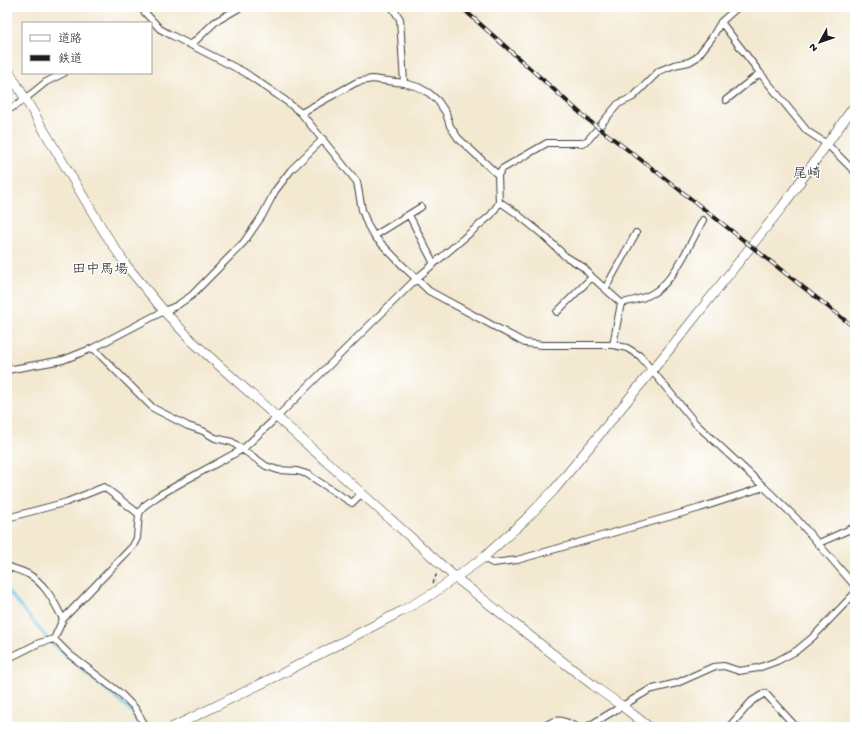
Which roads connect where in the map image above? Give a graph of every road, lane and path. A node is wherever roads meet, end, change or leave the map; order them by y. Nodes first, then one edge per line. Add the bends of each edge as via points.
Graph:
1 (140, 7) edge
2 (242, 7) edge
3 (392, 7) edge
4 (738, 7) edge
5 (149, 21) edge
6 (721, 22) junction
7 (152, 23) edge
8 (191, 45) junction
9 (7, 68) edge
10 (760, 73) junction
11 (62, 74) edge
12 (404, 84) junction
13 (25, 99) junction
14 (726, 100) dead end
15 (855, 105) edge
16 (7, 111) edge
17 (301, 113) junction
18 (323, 139) junction
19 (827, 144) junction
20 (855, 172) edge
21 (498, 175) junction
22 (498, 203) junction
23 (421, 207) dead end
24 (408, 215) junction
25 (703, 220) dead end
26 (636, 233) dead end
27 (374, 236) junction
28 (434, 264) junction
29 (592, 277) junction
30 (416, 278) junction
31 (605, 289) junction
32 (621, 303) junction
33 (164, 311) junction
34 (557, 312) dead end
35 (613, 345) junction
36 (93, 348) junction
37 (7, 370) edge
38 (652, 370) junction
39 (277, 417) junction
40 (243, 449) junction
41 (764, 487) junction
42 (362, 493) junction
43 (139, 514) junction
44 (7, 518) edge
45 (855, 527) edge
46 (819, 543) junction
47 (483, 558) junction
48 (7, 566) edge
49 (433, 566) dead end
50 (456, 578) junction
51 (432, 584) dead end
52 (855, 586) edge
53 (855, 592) edge
54 (63, 619) junction
55 (54, 639) junction
56 (7, 659) edge
57 (622, 706) junction
58 (146, 727) edge
59 (172, 727) edge
60 (543, 727) edge
61 (577, 727) edge
62 (588, 727) edge
63 (649, 727) edge
64 (729, 727) edge
65 (796, 727) edge

1 - 5 street
2 - 8 street via 215,22
3 - 12 street via 400,19
4 - 6 street
6 - 10 street
6 - 21 street via 696,58 659,71 633,97 618,104 588,140 582,143 547,143 502,169
7 - 8 street
8 - 17 street via 244,72
9 - 13 street
10 - 14 street
10 - 19 street via 807,131
11 - 13 street via 46,82
12 - 17 street via 372,79 357,82
12 - 21 street via 418,87 438,101 458,138
13 - 16 street
13 - 33 street via 103,230 126,265
15 - 19 street
17 - 18 street
18 - 27 street via 357,182 362,210
18 - 33 street via 291,170 274,191 262,216 244,242 191,296
19 - 20 street
19 - 38 street via 782,207
21 - 22 street
22 - 28 street via 491,215
22 - 29 street via 516,213 565,256 583,266
23 - 24 street
24 - 27 street
24 - 28 street
25 - 32 street via 678,268 666,283 654,293
26 - 31 street
27 - 30 street
28 - 30 street
29 - 31 street
29 - 34 street
30 - 35 street via 429,291 525,343
30 - 39 street
31 - 32 street
32 - 35 street
33 - 36 street
33 - 39 street via 192,341
35 - 38 street via 627,348 640,356
36 - 37 street via 63,360
36 - 40 street via 153,408
38 - 41 street via 696,424
38 - 47 street via 554,490
39 - 40 street
39 - 42 street
40 - 42 street via 266,466 307,474 352,503
40 - 43 street via 158,496 144,506
41 - 46 street
41 - 47 street via 517,560 493,563
42 - 50 street
43 - 44 street via 104,487 67,502
43 - 54 street via 137,538 133,546
45 - 46 street
46 - 52 street
47 - 50 street
48 - 54 street via 28,574 48,591
49 - 51 path via 437,573
50 - 57 street
50 - 59 street via 393,616
53 - 57 street via 813,637 796,651 777,661 739,671 724,666 713,667 677,683 649,690
54 - 55 street
55 - 56 street via 39,643
55 - 58 street via 70,655 120,693 135,708
57 - 62 street
57 - 63 street
60 - 61 street via 564,720
64 - 65 street via 752,701 765,693

